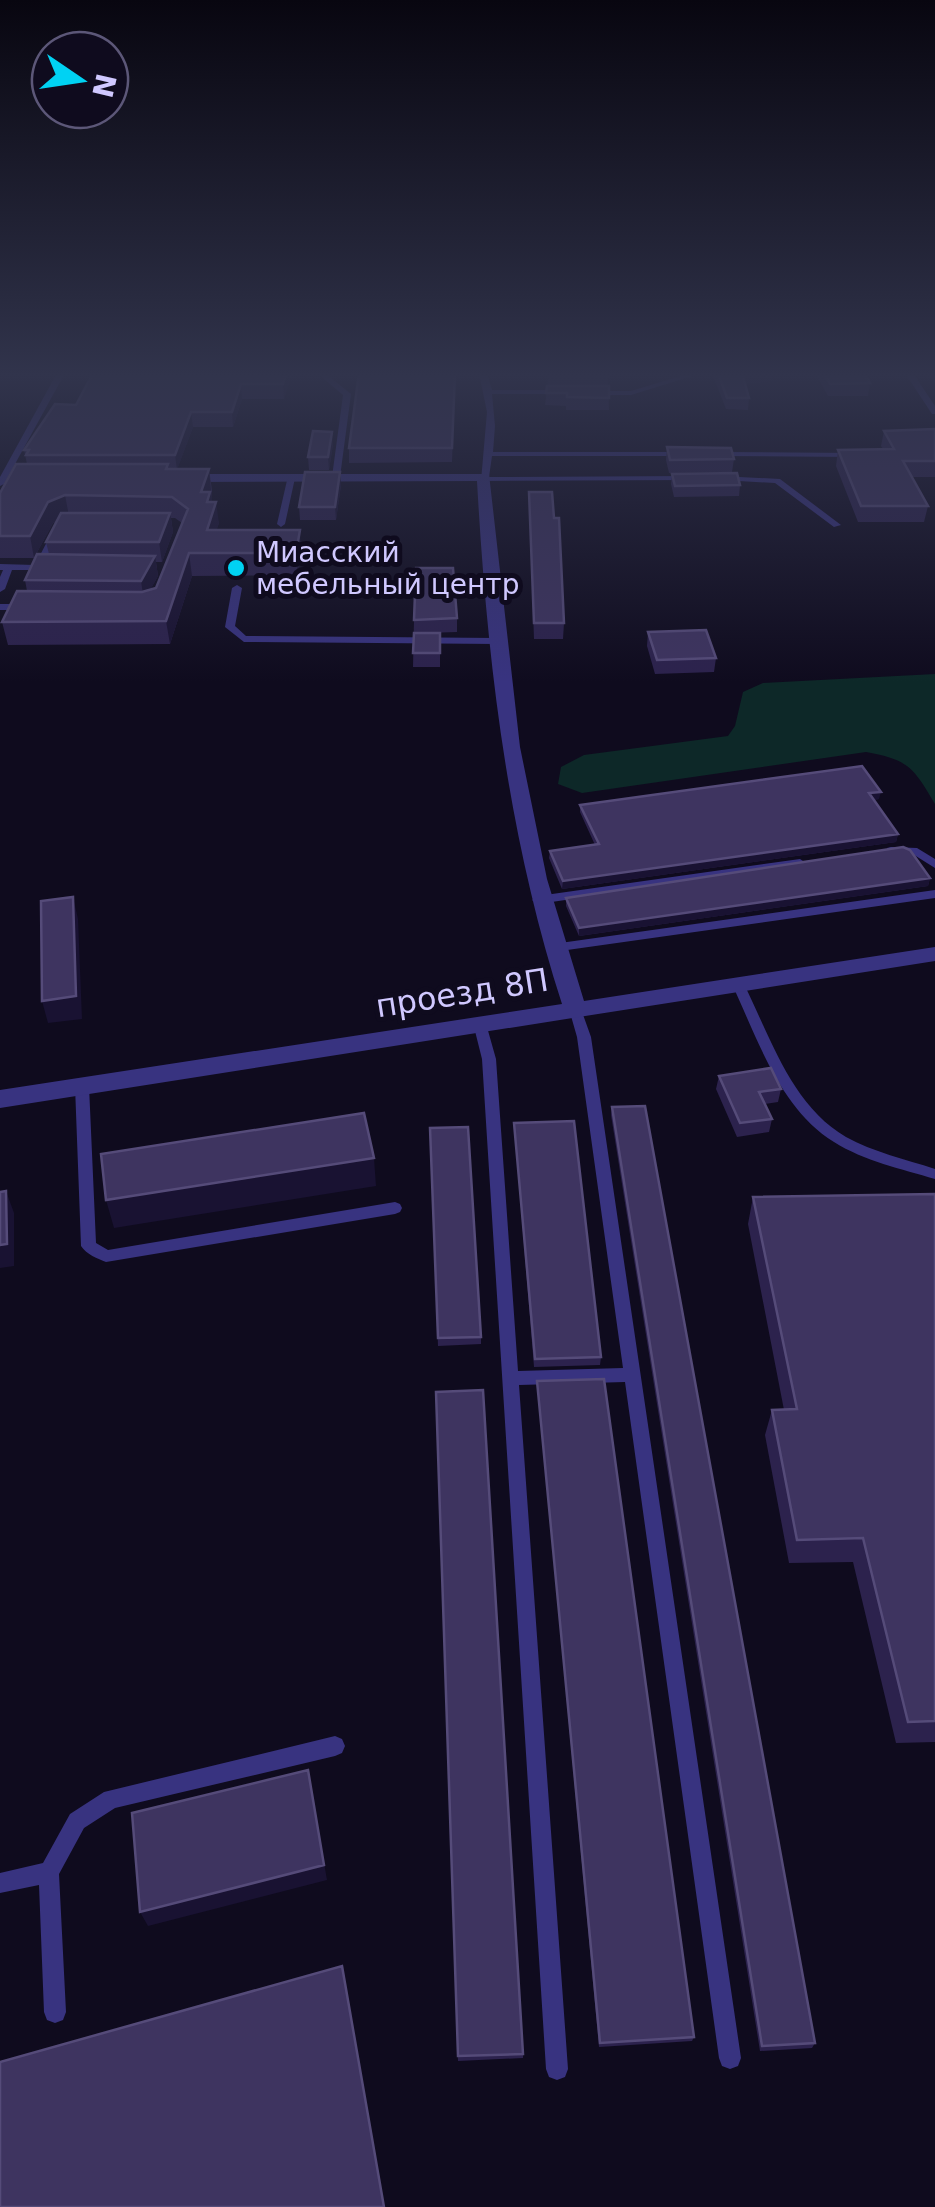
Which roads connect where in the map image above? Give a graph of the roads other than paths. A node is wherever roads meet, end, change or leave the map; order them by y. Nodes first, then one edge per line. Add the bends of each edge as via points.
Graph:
1 (22, 478) edge
2 (157, 478) edge
3 (291, 478) junction
4 (336, 478) joint
5 (484, 478) junction
6 (1, 480) edge
7 (281, 524) dead end
8 (837, 525) dead end
9 (59, 526) edge
10 (4, 568) edge
11 (38, 568) junction
12 (57, 568) edge
13 (237, 588) dead end
14 (0, 589) edge
15 (0, 607) edge
16 (36, 608) edge
17 (498, 641) junction
18 (882, 851) edge
19 (825, 859) edge
20 (935, 864) edge
21 (935, 894) edge
22 (538, 900) junction
23 (553, 948) junction
24 (935, 954) edge
25 (737, 982) junction
26 (575, 1008) junction
27 (480, 1022) junction
28 (82, 1086) junction
29 (0, 1098) edge
30 (935, 1174) edge
31 (395, 1208) dead end
32 (632, 1375) junction
33 (511, 1378) junction
34 (334, 1746) dead end
35 (49, 1872) junction
36 (0, 1883) edge
37 (55, 2012) dead end
38 (730, 2058) dead end
39 (557, 2069) dead end

1 - 6 street
2 - 3 street
3 - 4 street
3 - 7 lane
4 - 5 street
5 - 8 lane via 762,478
5 - 17 street
9 - 11 lane
10 - 11 lane
10 - 14 lane
11 - 12 lane
13 - 17 lane via 230,627 244,639
15 - 16 lane
17 - 22 street via 513,776
18 - 20 lane via 913,850
19 - 22 lane
21 - 23 lane
22 - 23 street
23 - 26 street
24 - 25 street, проезд 8П
25 - 26 street, проезд 8П
25 - 30 lane via 816,1122 869,1152
26 - 27 street, проезд 8П
26 - 32 lane
27 - 28 street, проезд 8П
27 - 33 lane via 490,1058
28 - 29 street, проезд 8П
28 - 31 lane via 89,1246 96,1253
32 - 33 lane
32 - 38 lane
33 - 39 lane
34 - 35 lane via 111,1798 77,1821
35 - 36 lane
35 - 37 lane

